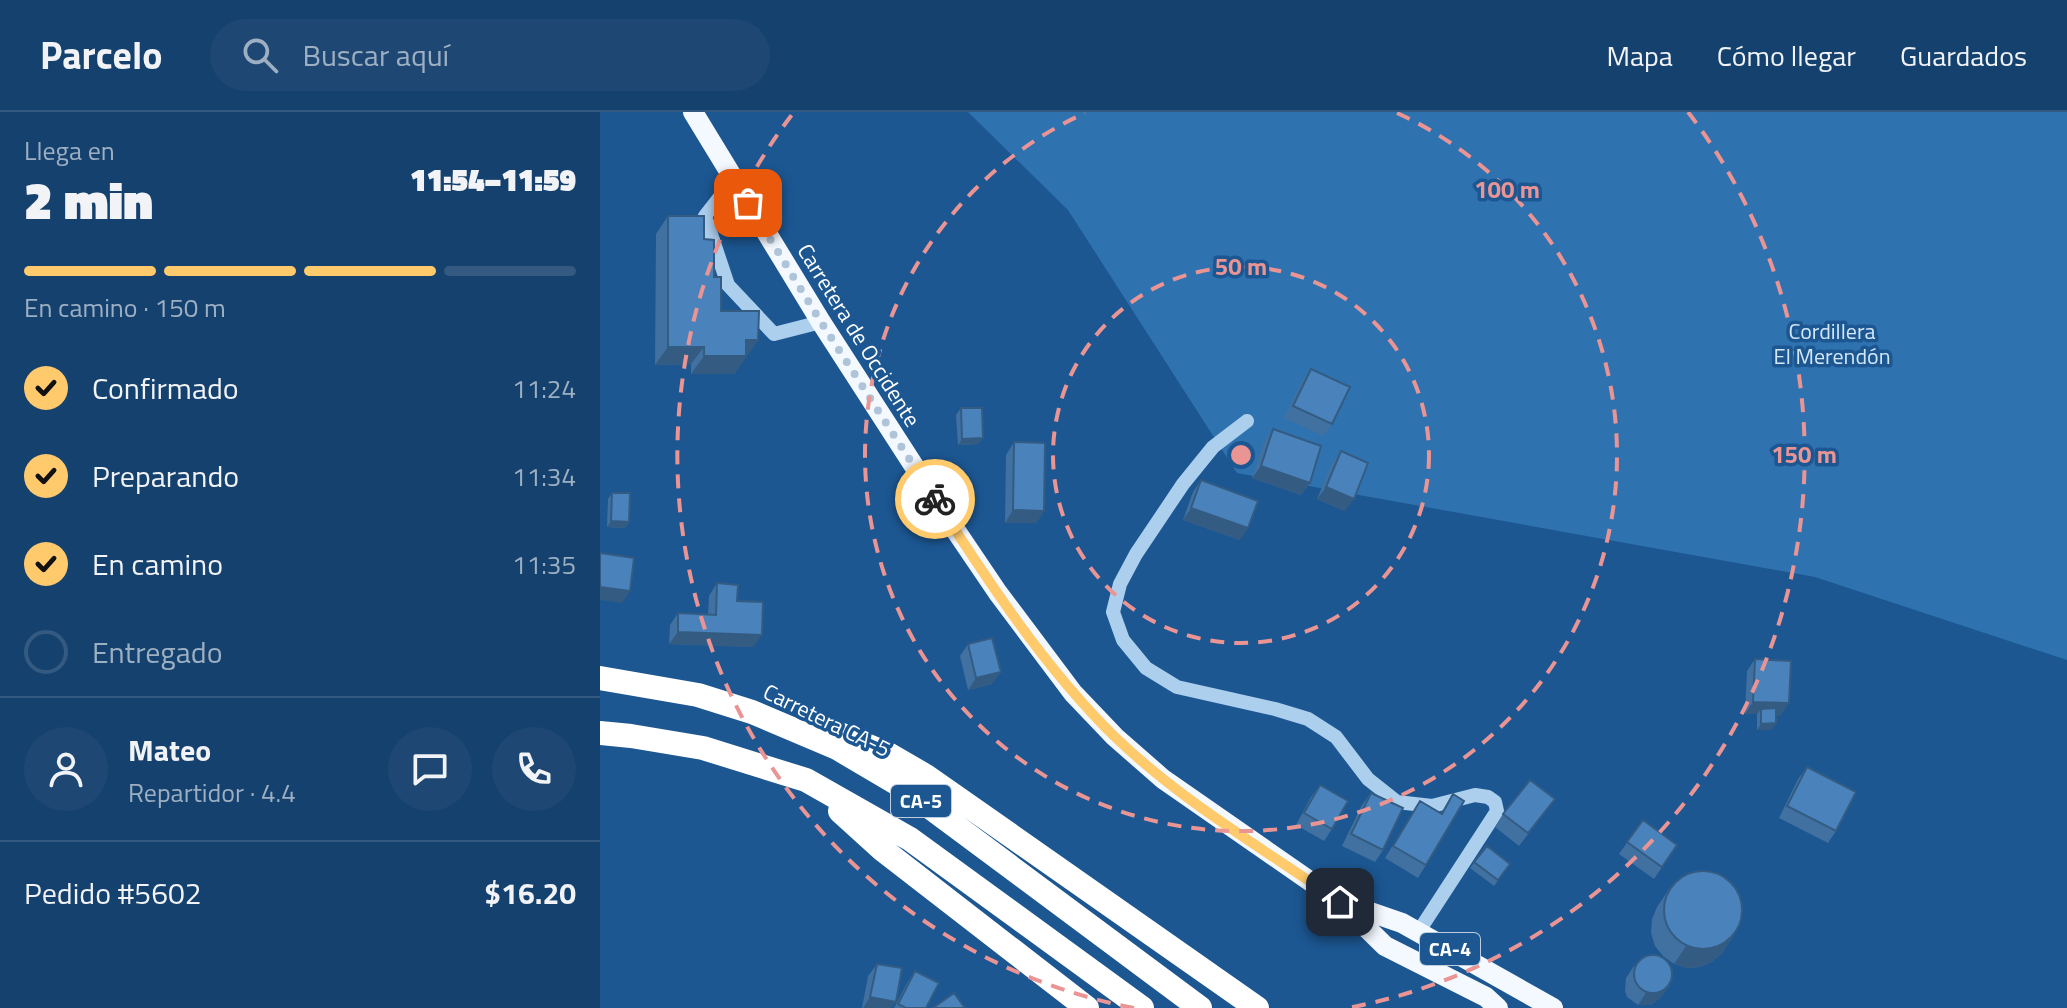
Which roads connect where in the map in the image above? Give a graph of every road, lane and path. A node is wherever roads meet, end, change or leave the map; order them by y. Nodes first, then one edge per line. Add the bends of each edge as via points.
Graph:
1 (693, 112) edge
2 (734, 179) junction
3 (821, 322) junction
4 (1247, 421) dead end
5 (600, 678) edge
6 (752, 712) junction
7 (600, 733) edge
8 (806, 780) junction
9 (1340, 902) junction
10 (1419, 931) junction
11 (1087, 1008) edge
12 (1142, 1008) edge
13 (1200, 1008) edge
14 (1257, 1008) edge
15 (1498, 1008) edge
16 (1553, 1008) edge

1 - 2 main road, Carretera de Occidente / CA-4
2 - 3 main road, Carretera de Occidente / CA-4
2 - 3 street via 705,216 728,285 774,334
3 - 9 main road, Carretera de Occidente / CA-4 via 998,593 1073,693 1163,779
4 - 10 street via 1213,447 1183,484 1136,554 1113,612 1123,640 1146,668 1177,687 1308,719 1336,737 1368,779 1397,802 1432,806 1475,795 1495,802 1497,811
5 - 6 highway, Carretera CA-5 / CA-5 via 698,695
6 - 13 highway, Carretera CA-5 / CA-5 via 837,748 903,787
6 - 14 highway via 823,727 890,755
7 - 8 highway, CA-5 via 703,748
8 - 11 highway via 883,850
8 - 12 highway, CA-5 via 910,839
9 - 10 main road, Carretera de Occidente / CA-4
9 - 15 main road, Carretera de Occidente / CA-4 via 1385,946
10 - 16 main road, Carretera de Occidente / CA-4

